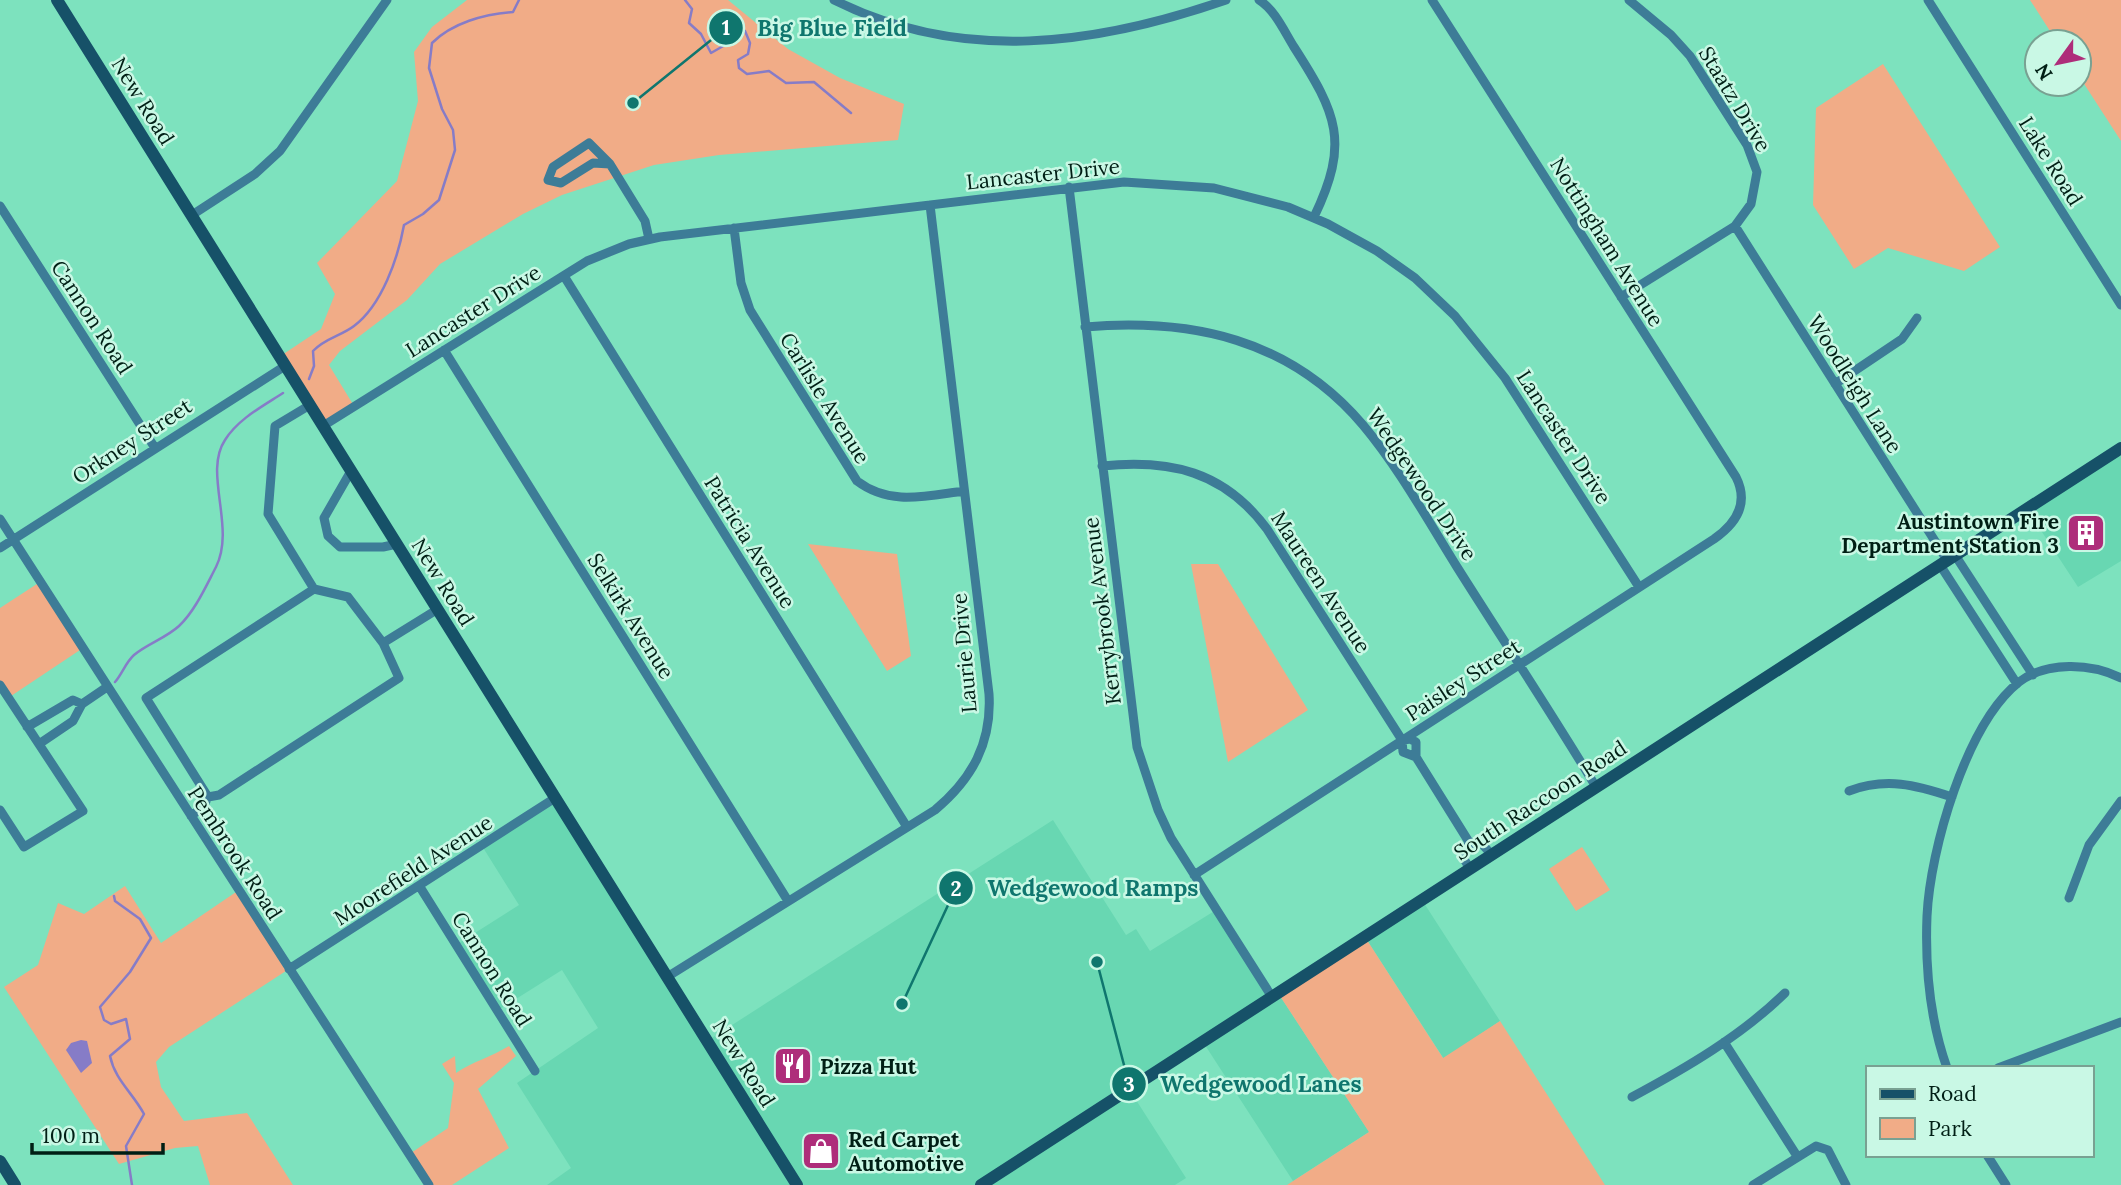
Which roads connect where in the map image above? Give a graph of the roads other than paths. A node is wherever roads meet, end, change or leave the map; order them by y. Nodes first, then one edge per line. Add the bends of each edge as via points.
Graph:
1 (57, 0) edge
2 (387, 0) edge
3 (834, 0) edge
4 (1226, 0) edge
5 (1259, 0) edge
6 (1432, 0) edge
7 (1928, 0) edge
8 (1634, 2) edge
9 (610, 164) junction
10 (1069, 187) junction
11 (930, 205) junction
12 (0, 206) edge
13 (192, 215) junction
14 (1314, 217) junction
15 (1735, 226) junction
16 (734, 228) junction
17 (649, 239) junction
18 (564, 276) junction
19 (1621, 297) junction
20 (2121, 305) edge
21 (1917, 318) dead end
22 (1085, 327) junction
23 (444, 350) junction
24 (285, 366) junction
25 (1835, 384) junction
26 (310, 405) junction
27 (323, 426) junction
28 (155, 447) junction
29 (2121, 448) edge
30 (1101, 466) junction
31 (351, 471) junction
32 (964, 491) junction
33 (1741, 506) joint
34 (0, 519) edge
35 (13, 540) junction
36 (397, 544) junction
37 (0, 548) edge
38 (1947, 560) junction
39 (1639, 587) junction
40 (313, 589) junction
41 (438, 610) junction
42 (383, 643) junction
43 (1519, 664) junction
44 (2033, 675) junction
45 (2121, 678) edge
46 (2017, 684) junction
47 (0, 685) edge
48 (107, 687) junction
49 (82, 704) junction
50 (27, 727) junction
51 (1402, 740) junction
52 (39, 744) junction
53 (1596, 787) junction
54 (1849, 791) dead end
55 (208, 797) junction
56 (1952, 797) junction
57 (555, 798) junction
58 (2121, 801) edge
59 (0, 810) edge
60 (191, 816) junction
61 (907, 827) junction
62 (1469, 842) junction
63 (1492, 855) junction
64 (1470, 869) junction
65 (1194, 875) junction
66 (420, 887) junction
67 (2069, 898) dead end
68 (788, 901) junction
69 (289, 969) junction
70 (667, 977) junction
71 (1785, 993) dead end
72 (1272, 997) junction
73 (2121, 1022) edge
74 (1724, 1042) junction
75 (1947, 1066) edge
76 (2003, 1066) edge
77 (535, 1071) dead end
78 (1632, 1097) dead end
79 (1797, 1156) junction
80 (1988, 1157) edge
81 (0, 1161) edge
82 (15, 1185) edge
83 (429, 1185) edge
84 (797, 1185) edge
85 (981, 1185) edge
86 (1753, 1185) edge
87 (1846, 1185) edge
88 (2006, 1185) edge

1 - 13 street, New Road
2 - 13 street via 280,151 256,174
3 - 4 street via 901,25 1016,41 1106,34 1151,25
5 - 14 street via 1271,10 1309,70 1333,119 1334,166
6 - 19 street, Nottingham Avenue
7 - 20 street, Lake Road
8 - 15 street, Staatz Drive via 1690,56 1753,156 1755,192
9 - 9 street via 593,163 561,183 548,180 553,167 589,143
9 - 17 street via 645,221
10 - 11 street, Lancaster Drive
10 - 14 street, Lancaster Drive via 1181,183 1243,194
10 - 22 street, Kerrybrook Avenue
11 - 16 street, Lancaster Drive
11 - 32 street, Laurie Drive
12 - 28 street, Cannon Road
13 - 24 street, New Road
14 - 39 street, Lancaster Drive via 1401,268 1472,334
15 - 19 street, Staatz Drive
15 - 25 street, Woodleigh Lane
16 - 17 street, Lancaster Drive
16 - 32 street, Carlisle Avenue via 741,283 750,310 857,481 897,498
17 - 18 street, Lancaster Drive via 607,252
18 - 23 street, Lancaster Drive
18 - 61 street, Patricia Avenue
19 - 33 street, Nottingham Avenue via 1735,477 1741,488
21 - 25 street via 1902,340
22 - 30 street, Kerrybrook Avenue
22 - 43 street, Wedgewood Drive via 1149,323 1212,332 1270,353 1320,384 1380,446
23 - 27 street, Lancaster Drive
23 - 68 street, Selkirk Avenue
24 - 26 street, New Road
24 - 28 street, Orkney Street
25 - 38 street, Woodleigh Lane
26 - 27 street, New Road
26 - 40 street via 275,426 268,514
27 - 31 street, New Road
28 - 35 street, Orkney Street
29 - 38 street, South Raccoon Road
30 - 51 street, Maureen Avenue via 1178,467 1215,482 1244,503 1268,529
30 - 65 street, Kerrybrook Avenue via 1138,747 1158,810
31 - 36 street, New Road
31 - 36 street via 324,518 328,536 340,547
32 - 61 street, Laurie Drive via 989,694 988,723 982,750 966,779 943,803
33 - 39 street, Paisley Street via 1726,530
34 - 35 street, Pembrook Road
35 - 37 street, Orkney Street
35 - 48 street, Pembrook Road
36 - 41 street, New Road
38 - 44 street
38 - 46 street
38 - 53 street, South Raccoon Road
39 - 43 street, Paisley Street
40 - 42 street via 348,597
40 - 55 street via 146,698
41 - 42 street
41 - 57 street, New Road
42 - 55 street via 399,678 219,795
43 - 51 street, Paisley Street
43 - 53 street, Wedgewood Drive
44 - 45 street via 2076,667
44 - 46 street
46 - 56 street via 1980,736
47 - 50 street
48 - 49 street
48 - 60 street, Pembrook Road
49 - 50 street via 73,701
49 - 52 street via 73,722
50 - 52 street
51 - 62 street, Maureen Avenue via 1403,752 1416,757
51 - 65 street, Paisley Street
52 - 59 street via 83,811 24,847
53 - 63 street, South Raccoon Road
54 - 56 street via 1898,782
55 - 60 street
56 - 75 street via 1931,877 1927,925 1929,990
57 - 66 street, Moorefield Avenue
57 - 70 street, New Road
58 - 67 street via 2089,845
60 - 69 street, Pembrook Road
61 - 68 street, Laurie Drive
62 - 63 street via 1482,844
62 - 64 street via 1464,859
63 - 64 street, South Raccoon Road
64 - 72 street, South Raccoon Road
65 - 72 street, Kerrybrook Avenue
66 - 69 street, Moorefield Avenue
66 - 77 street, Cannon Road
68 - 70 street, Laurie Drive
69 - 83 street, Pembrook Road
70 - 84 street, New Road
71 - 74 street via 1759,1019
72 - 85 street, South Raccoon Road
73 - 76 street
74 - 78 street
74 - 79 street
79 - 86 street
79 - 87 street via 1811,1147 1825,1148
80 - 88 street
81 - 82 street

